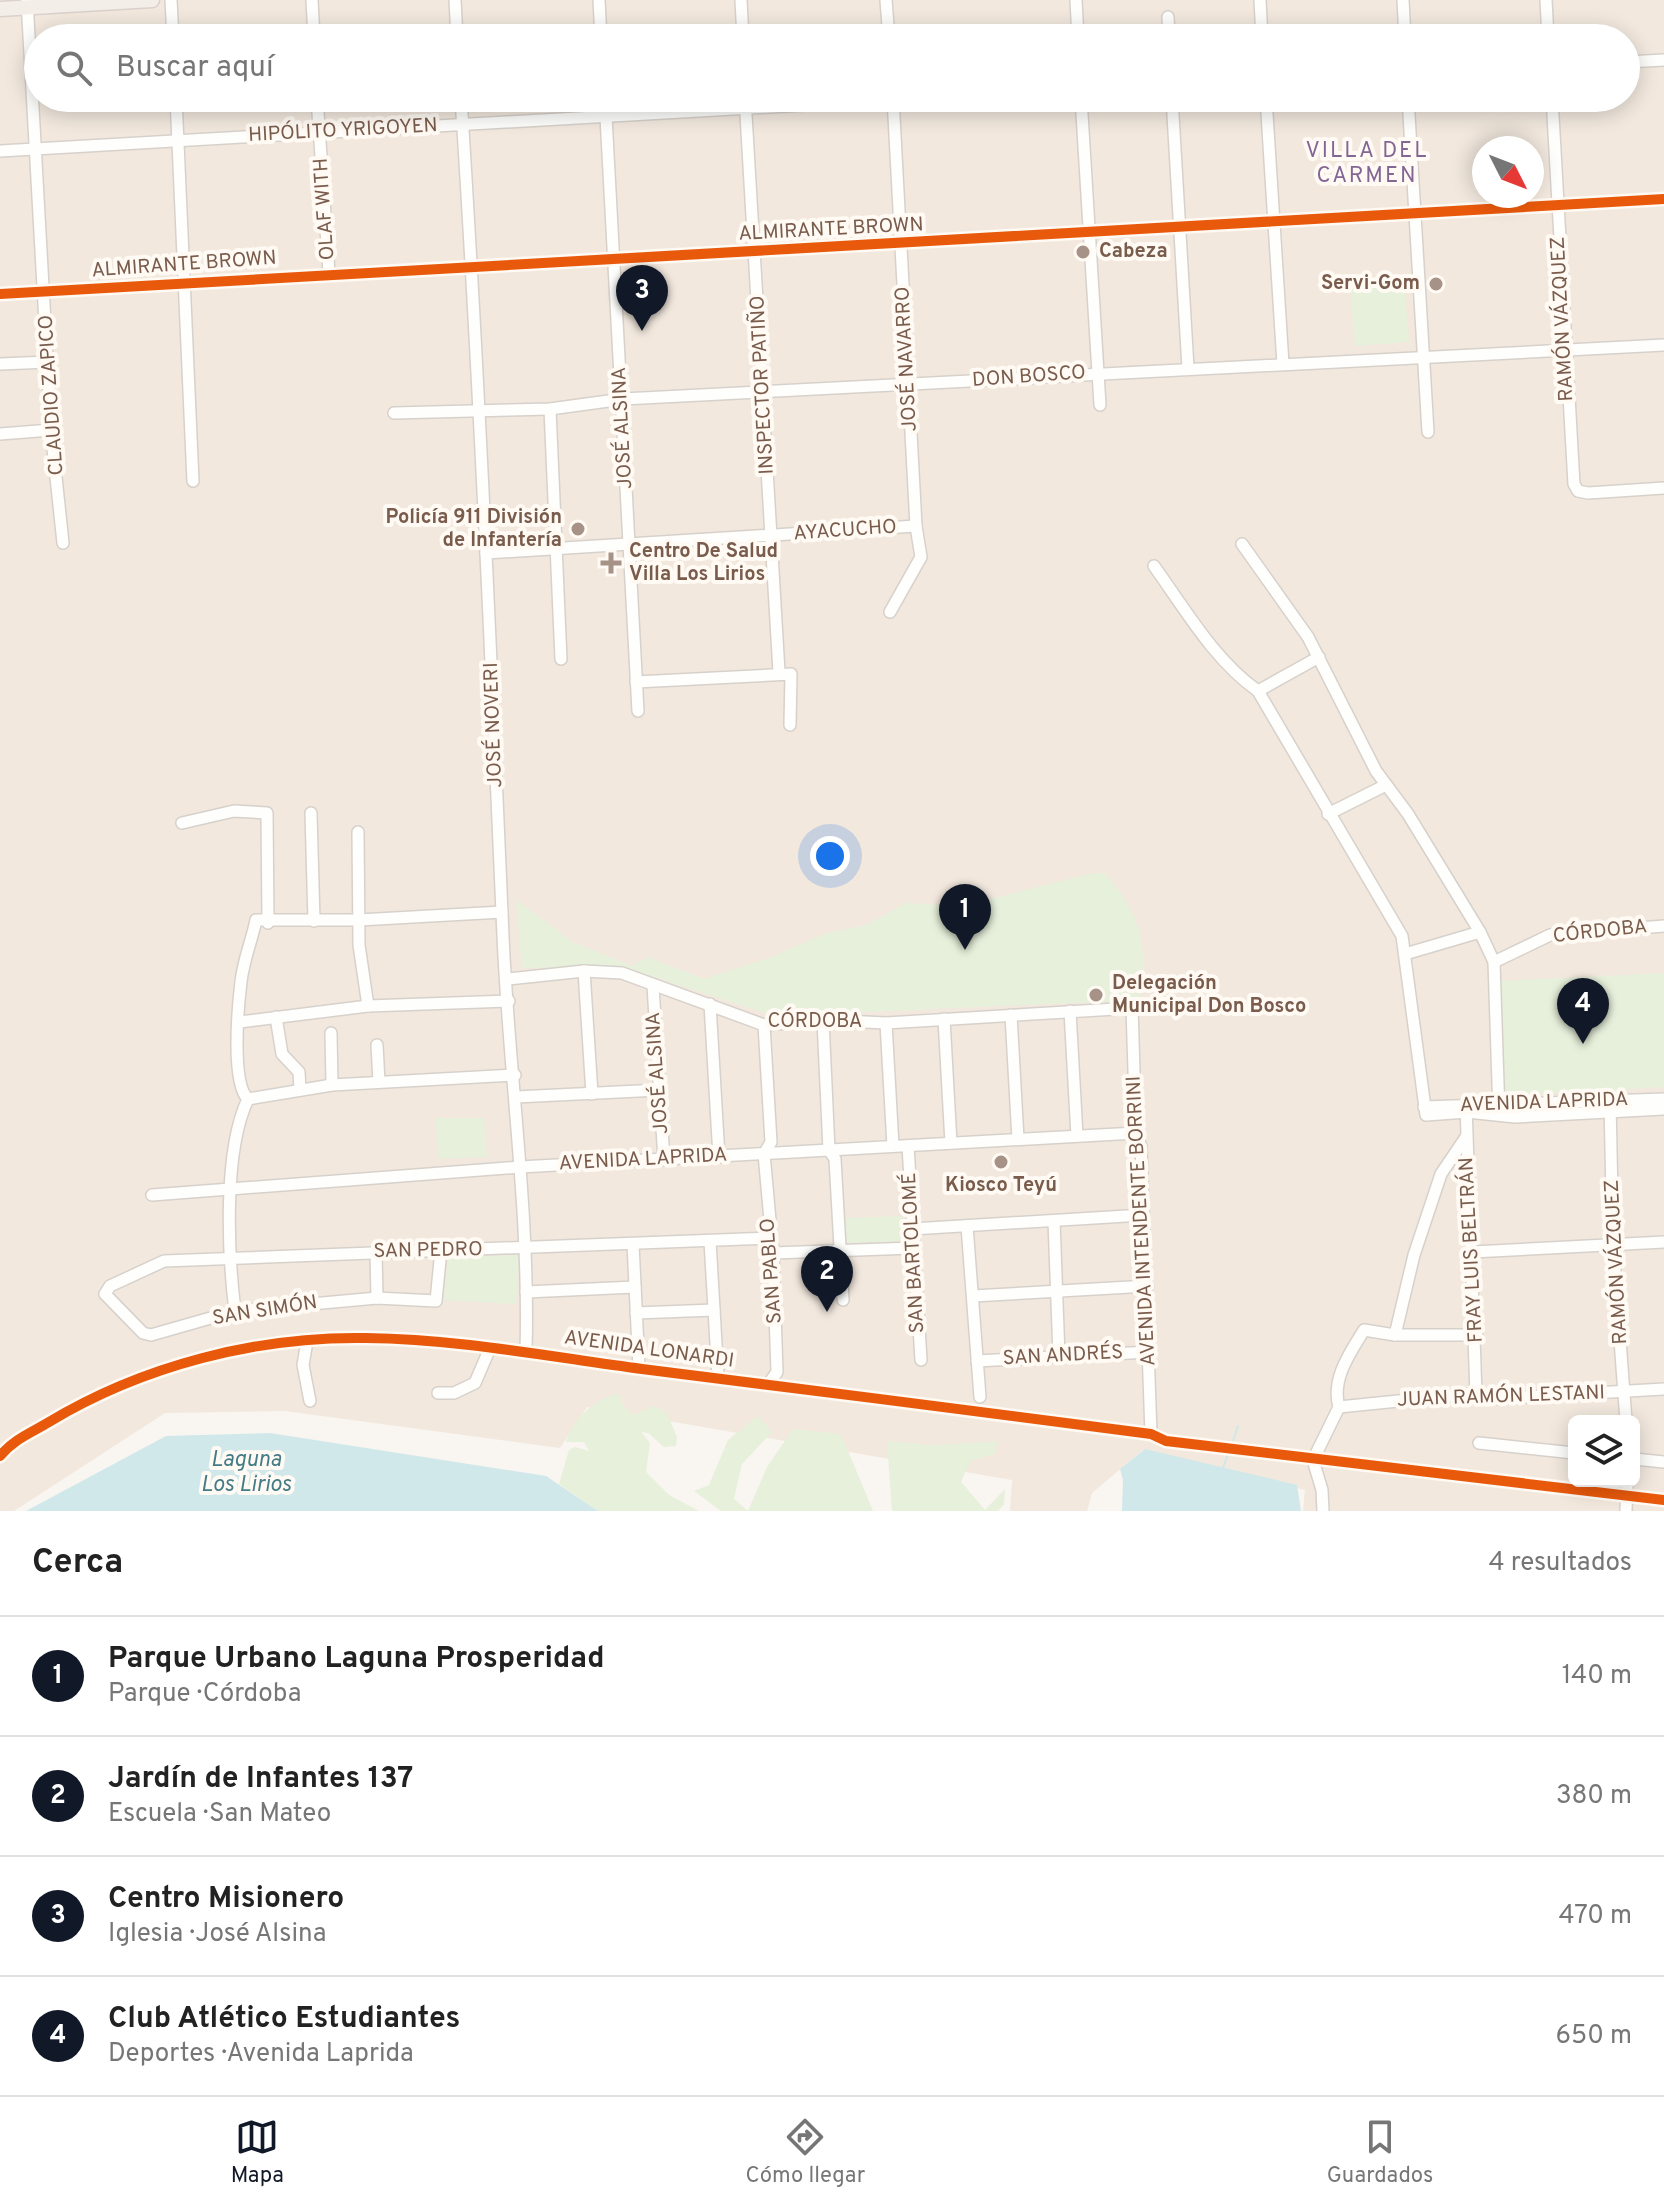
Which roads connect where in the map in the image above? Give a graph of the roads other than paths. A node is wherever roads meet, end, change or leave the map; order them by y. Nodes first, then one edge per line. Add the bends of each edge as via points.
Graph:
1 (152, 0) edge
2 (171, 0) edge
3 (312, 0) edge
4 (455, 0) edge
5 (599, 0) edge
6 (741, 0) edge
7 (886, 0) edge
8 (1076, 0) edge
9 (1260, 0) edge
10 (1403, 0) edge
11 (1546, 0) edge
12 (28, 4) edge
13 (0, 9) edge
14 (1168, 17) dead end
15 (29, 24) edge
16 (172, 24) edge
17 (313, 24) edge
18 (456, 24) edge
19 (600, 24) edge
20 (742, 24) edge
21 (888, 24) edge
22 (1077, 24) edge
23 (1168, 24) edge
24 (1261, 24) edge
25 (1404, 24) edge
26 (1547, 24) edge
27 (1664, 60) edge
28 (1640, 61) edge
29 (34, 112) edge
30 (177, 112) edge
31 (318, 112) edge
32 (462, 112) edge
33 (606, 112) edge
34 (666, 112) edge
35 (746, 112) edge
36 (894, 112) edge
37 (1082, 112) edge
38 (1173, 112) edge
39 (1267, 112) edge
40 (1409, 112) edge
41 (1553, 112) edge
42 (606, 118) junction
43 (463, 124) junction
44 (319, 133) junction
45 (178, 139) junction
46 (36, 148) junction
47 (0, 151) edge
48 (1664, 199) edge
49 (1557, 206) junction
50 (1413, 215) junction
51 (1273, 222) junction
52 (1181, 226) junction
53 (1089, 233) junction
54 (901, 244) junction
55 (754, 252) junction
56 (613, 260) junction
57 (470, 267) junction
58 (329, 273) junction
59 (186, 282) junction
60 (45, 292) junction
61 (0, 294) edge
62 (1664, 345) edge
63 (1564, 350) junction
64 (1421, 357) junction
65 (48, 362) junction
66 (0, 364) edge
67 (1283, 364) junction
68 (1188, 368) junction
69 (1098, 372) junction
70 (909, 385) junction
71 (764, 391) junction
72 (623, 399) junction
73 (1100, 405) dead end
74 (550, 409) junction
75 (476, 412) junction
76 (394, 413) dead end
77 (51, 430) junction
78 (1428, 432) dead end
79 (0, 434) edge
80 (193, 481) dead end
81 (1664, 488) edge
82 (916, 526) junction
83 (771, 535) junction
84 (63, 543) dead end
85 (628, 543) junction
86 (1242, 544) dead end
87 (558, 547) junction
88 (486, 553) junction
89 (1154, 566) dead end
90 (890, 612) dead end
91 (1319, 657) junction
92 (561, 659) dead end
93 (785, 673) junction
94 (636, 682) junction
95 (1258, 691) junction
96 (638, 711) dead end
97 (790, 725) dead end
98 (1386, 785) junction
99 (311, 813) dead end
100 (1328, 814) junction
101 (182, 823) dead end
102 (358, 832) dead end
103 (502, 912) junction
104 (359, 920) junction
105 (314, 921) junction
106 (268, 923) junction
107 (1664, 926) edge
108 (1480, 932) junction
109 (1405, 954) junction
110 (1494, 962) junction
111 (584, 971) junction
112 (508, 979) junction
113 (653, 986) junction
114 (509, 1001) junction
115 (710, 1004) junction
116 (368, 1006) junction
117 (1132, 1008) joint
118 (1070, 1011) junction
119 (1011, 1015) junction
120 (276, 1017) junction
121 (944, 1019) junction
122 (823, 1020) junction
123 (240, 1022) junction
124 (886, 1023) junction
125 (764, 1025) junction
126 (331, 1033) dead end
127 (377, 1045) dead end
128 (515, 1075) junction
129 (379, 1082) junction
130 (332, 1085) junction
131 (300, 1090) junction
132 (659, 1090) junction
133 (592, 1094) junction
134 (516, 1097) junction
135 (248, 1099) junction
136 (1664, 1099) edge
137 (1610, 1107) junction
138 (1466, 1108) junction
139 (1499, 1109) junction
140 (1664, 1109) edge
141 (1136, 1133) junction
142 (1077, 1136) junction
143 (1466, 1136) junction
144 (1018, 1139) junction
145 (951, 1143) junction
146 (893, 1146) junction
147 (908, 1146) junction
148 (829, 1150) junction
149 (764, 1154) junction
150 (719, 1157) junction
151 (664, 1160) junction
152 (520, 1167) junction
153 (230, 1186) junction
154 (152, 1195) dead end
155 (1143, 1215) junction
156 (1054, 1221) junction
157 (967, 1226) junction
158 (912, 1229) junction
159 (770, 1238) junction
160 (710, 1241) junction
161 (1664, 1242) edge
162 (633, 1244) junction
163 (1613, 1245) junction
164 (913, 1248) junction
165 (525, 1249) junction
166 (441, 1250) junction
167 (376, 1252) junction
168 (840, 1252) junction
169 (1473, 1252) junction
170 (773, 1253) junction
171 (229, 1258) junction
172 (1148, 1286) junction
173 (635, 1287) junction
174 (526, 1292) junction
175 (1057, 1292) junction
176 (973, 1296) junction
177 (377, 1298) junction
178 (843, 1300) dead end
179 (109, 1302) joint
180 (714, 1310) junction
181 (235, 1311) junction
182 (636, 1313) junction
183 (1395, 1335) junction
184 (1477, 1335) junction
185 (307, 1341) junction
186 (490, 1348) junction
187 (526, 1352) junction
188 (1149, 1352) junction
189 (1059, 1356) junction
190 (921, 1360) dead end
191 (977, 1361) junction
192 (639, 1368) junction
193 (718, 1378) junction
194 (768, 1385) junction
195 (1664, 1389) edge
196 (1625, 1392) junction
197 (438, 1393) dead end
198 (1476, 1395) junction
199 (980, 1397) dead end
200 (310, 1401) dead end
201 (1339, 1407) junction
202 (1626, 1415) edge
203 (1151, 1434) junction
204 (1479, 1443) dead end
205 (1568, 1452) edge
206 (0, 1456) edge
207 (1313, 1460) junction
208 (1640, 1460) edge
209 (1664, 1462) edge
210 (1627, 1487) edge
211 (1628, 1496) junction
212 (1664, 1500) edge
213 (1323, 1511) edge
214 (1626, 1511) edge

1 - 12 main road
2 - 16 street
3 - 17 street
4 - 18 street
5 - 19 street
6 - 20 street
7 - 21 street
8 - 22 street
9 - 24 street
10 - 25 street
11 - 26 street
12 - 13 main road
12 - 15 street, CLAUDIO ZAPICO
14 - 23 street
27 - 28 street
29 - 46 street, CLAUDIO ZAPICO
30 - 45 street
31 - 44 street, OLAF WITH
32 - 43 street, JOSÉ NOVERI
33 - 42 street, JOSÉ ALSINA
34 - 42 street, HIPÓLITO YRIGOYEN
35 - 55 street, INSPECTOR PATIÑO
36 - 54 street, JOSÉ NAVARRO
37 - 53 street
38 - 52 street
39 - 51 street
40 - 50 street
41 - 49 street, RAMÓN VÁZQUEZ
42 - 43 street, HIPÓLITO YRIGOYEN
42 - 56 street, JOSÉ ALSINA
43 - 44 street, HIPÓLITO YRIGOYEN
43 - 57 street, JOSÉ NOVERI
44 - 45 street, HIPÓLITO YRIGOYEN
44 - 58 street, OLAF WITH
45 - 46 street, HIPÓLITO YRIGOYEN
45 - 59 street
46 - 47 street, HIPÓLITO YRIGOYEN
46 - 60 street, CLAUDIO ZAPICO
48 - 49 street, ALMIRANTE BROWN
49 - 50 street, ALMIRANTE BROWN
49 - 63 street, RAMÓN VÁZQUEZ
50 - 51 street, ALMIRANTE BROWN
50 - 64 street
51 - 52 street, ALMIRANTE BROWN
51 - 67 street
52 - 53 street, ALMIRANTE BROWN
52 - 68 street
53 - 54 street, ALMIRANTE BROWN
53 - 69 street
54 - 55 street, ALMIRANTE BROWN
54 - 70 street, JOSÉ NAVARRO
55 - 56 street, ALMIRANTE BROWN
55 - 71 street, INSPECTOR PATIÑO
56 - 57 street, ALMIRANTE BROWN
56 - 72 street, JOSÉ ALSINA
57 - 58 street, ALMIRANTE BROWN
57 - 75 street, JOSÉ NOVERI
58 - 59 street, ALMIRANTE BROWN
59 - 60 street, ALMIRANTE BROWN
59 - 80 street
60 - 61 street, ALMIRANTE BROWN
60 - 65 street, CLAUDIO ZAPICO
62 - 63 street, DON BOSCO
63 - 64 street, DON BOSCO
63 - 81 street, RAMÓN VÁZQUEZ via 1578,491
64 - 67 street, DON BOSCO
64 - 78 street
65 - 66 street
65 - 77 street, CLAUDIO ZAPICO
67 - 68 street, DON BOSCO
68 - 69 street, DON BOSCO
69 - 70 street, DON BOSCO
69 - 73 street
70 - 71 street, DON BOSCO
70 - 82 street, JOSÉ NAVARRO
71 - 72 street, DON BOSCO
71 - 83 street, INSPECTOR PATIÑO
72 - 74 street, DON BOSCO
72 - 85 street, JOSÉ ALSINA
74 - 75 street, DON BOSCO
74 - 87 street
75 - 76 street, DON BOSCO
75 - 88 street, JOSÉ NOVERI
77 - 79 street
77 - 84 street, CLAUDIO ZAPICO
82 - 83 street, AYACUCHO
82 - 90 street, JOSÉ NAVARRO via 921,557
83 - 85 street, AYACUCHO
83 - 93 street, INSPECTOR PATIÑO
85 - 87 street, AYACUCHO
85 - 94 street, JOSÉ ALSINA
86 - 91 street
87 - 88 street, AYACUCHO
87 - 92 street
88 - 103 street, JOSÉ NOVERI
89 - 95 street via 1217,652
91 - 95 street
91 - 98 street
93 - 94 street
93 - 97 street, INSPECTOR PATIÑO
94 - 96 street, JOSÉ ALSINA
95 - 100 street
98 - 100 street
98 - 108 street
99 - 105 street
100 - 109 street via 1402,936
101 - 106 street via 234,811 267,813
102 - 104 street
103 - 104 street
103 - 112 street, JOSÉ NOVERI
104 - 105 street
104 - 116 street
105 - 106 street
106 - 123 street via 256,920 241,980
107 - 110 street, CÓRDOBA via 1550,935
108 - 109 street
108 - 110 street
109 - 138 street, AVENIDA LAPRIDA via 1425,1111
110 - 139 street
111 - 112 street, CÓRDOBA
111 - 113 street, CÓRDOBA via 622,973
111 - 133 street
112 - 114 street, JOSÉ NOVERI
113 - 115 street, CÓRDOBA
113 - 132 street, JOSÉ ALSINA
114 - 116 street
114 - 128 street, JOSÉ NOVERI
115 - 125 street, CÓRDOBA
115 - 150 street
116 - 120 street
117 - 118 street, CÓRDOBA
117 - 141 street, AVENIDA INTENDENTE BORRINI
118 - 119 street, CÓRDOBA
118 - 142 street
119 - 121 street, CÓRDOBA
119 - 144 street
120 - 123 street
120 - 131 street via 282,1054 299,1072
121 - 124 street, CÓRDOBA
121 - 145 street
122 - 124 street, CÓRDOBA
122 - 125 street, CÓRDOBA
122 - 148 street
123 - 135 street via 237,1074 240,1092
124 - 146 street, SAN BARTOLOMÉ
125 - 149 street, SAN PABLO via 771,1142
126 - 130 street
127 - 129 street
128 - 129 street
128 - 134 street, JOSÉ NOVERI
129 - 130 street
130 - 131 street
131 - 135 street
132 - 133 street
132 - 151 street, JOSÉ ALSINA
133 - 134 street
134 - 152 street, JOSÉ NOVERI
135 - 153 street
136 - 137 street, AVENIDA LAPRIDA
137 - 139 street, AVENIDA LAPRIDA via 1515,1117
137 - 140 street, AVENIDA LAPRIDA
137 - 163 street, RAMÓN VÁZQUEZ
138 - 139 street, AVENIDA LAPRIDA
138 - 143 street, FRAY LUIS BELTRÁN
141 - 142 street, AVENIDA LAPRIDA
141 - 155 street, AVENIDA INTENDENTE BORRINI
142 - 144 street, AVENIDA LAPRIDA
143 - 169 street, FRAY LUIS BELTRÁN
143 - 183 street via 1441,1174
144 - 145 street, AVENIDA LAPRIDA
145 - 147 street, AVENIDA LAPRIDA
146 - 147 street, AVENIDA LAPRIDA
146 - 148 street, AVENIDA LAPRIDA
147 - 158 street, SAN BARTOLOMÉ
148 - 149 street, AVENIDA LAPRIDA
148 - 168 street via 835,1159
149 - 150 street, AVENIDA LAPRIDA
149 - 159 street, SAN PABLO
150 - 151 street, AVENIDA LAPRIDA
151 - 152 street, AVENIDA LAPRIDA
152 - 153 street, AVENIDA LAPRIDA
152 - 165 street, JOSÉ NOVERI
153 - 154 street, AVENIDA LAPRIDA
153 - 171 street
155 - 156 street
155 - 172 street, AVENIDA INTENDENTE BORRINI
156 - 157 street
156 - 175 street
157 - 158 street
157 - 176 street
158 - 164 street, SAN BARTOLOMÉ
159 - 160 street, SAN PEDRO
159 - 170 street, SAN PABLO
160 - 162 street, SAN PEDRO
160 - 180 street
161 - 163 street
162 - 165 street, SAN PEDRO
162 - 173 street
163 - 169 street
163 - 196 street, RAMÓN VÁZQUEZ
164 - 168 street
164 - 190 street, SAN BARTOLOMÉ
165 - 166 street, SAN PEDRO
165 - 174 street, JOSÉ NOVERI
166 - 167 street, SAN PEDRO
166 - 177 street, SAN SIMÓN via 436,1301
167 - 171 street, SAN PEDRO
167 - 177 street
168 - 170 street
168 - 178 street
169 - 184 street, FRAY LUIS BELTRÁN
170 - 194 street, SAN PABLO via 777,1372
171 - 179 street, SAN PEDRO via 152,1265 110,1286 105,1294
171 - 181 street
172 - 175 street
172 - 188 street, AVENIDA INTENDENTE BORRINI
173 - 174 street
173 - 182 street
174 - 187 street, JOSÉ NOVERI
175 - 176 street
175 - 189 street
176 - 191 street
177 - 181 street, SAN SIMÓN
179 - 181 street, SAN SIMÓN via 151,1335
180 - 182 street
180 - 193 street
182 - 192 street
183 - 184 street
183 - 201 street via 1364,1330 1344,1362
184 - 198 street, FRAY LUIS BELTRÁN
185 - 186 street, AVENIDA LONARDI via 367,1338
185 - 200 street via 303,1365
185 - 206 street, AVENIDA LONARDI via 227,1352 111,1388 11,1442
186 - 187 street, AVENIDA LONARDI
186 - 197 street via 475,1383 454,1393
187 - 192 street, AVENIDA LONARDI
188 - 189 street, SAN ANDRÉS
188 - 203 street, AVENIDA INTENDENTE BORRINI
189 - 191 street, SAN ANDRÉS
191 - 199 street
192 - 193 street, AVENIDA LONARDI
193 - 194 street, AVENIDA LONARDI
194 - 203 street, AVENIDA LONARDI
195 - 196 street, JUAN RAMÓN LESTANI
196 - 198 street, JUAN RAMÓN LESTANI via 1490,1399
196 - 202 street, RAMÓN VÁZQUEZ
198 - 201 street, JUAN RAMÓN LESTANI
201 - 207 street
203 - 207 street, AVENIDA LONARDI via 1166,1441
204 - 205 street
207 - 211 street, AVENIDA LONARDI
207 - 213 street
208 - 209 street
210 - 211 street
211 - 212 street, AVENIDA LONARDI
211 - 214 street

